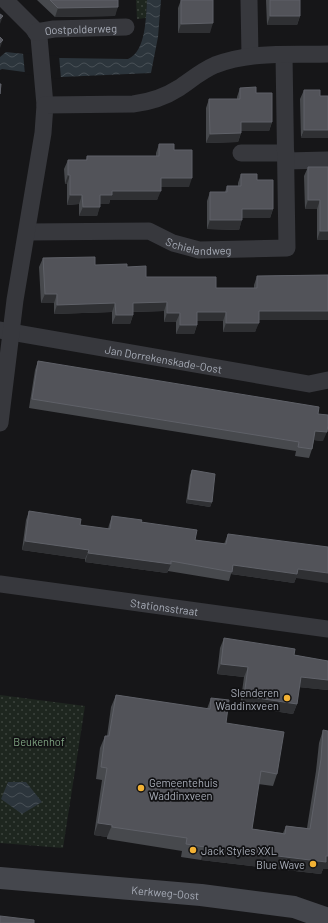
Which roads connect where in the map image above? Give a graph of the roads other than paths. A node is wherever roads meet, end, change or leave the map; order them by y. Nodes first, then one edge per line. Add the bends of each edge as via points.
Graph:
1 (5, 0) edge
2 (249, 0) edge
3 (126, 27) dead end
4 (36, 32) junction
5 (328, 54) edge
6 (284, 55) junction
7 (250, 56) junction
8 (45, 106) junction
9 (241, 153) dead end
10 (286, 157) junction
11 (327, 160) edge
12 (27, 232) junction
13 (6, 331) edge
14 (328, 380) edge
15 (0, 423) edge
16 (0, 584) edge
17 (328, 629) edge
18 (0, 867) edge
19 (0, 878) edge
20 (328, 901) edge
21 (328, 919) edge

1 - 4 street, Oostpolderweg
2 - 7 street
3 - 4 street, Oostpolderweg
4 - 8 street, Oostpolderweg via 41,52
5 - 6 street
6 - 7 street
6 - 10 street, Schielandweg
7 - 8 street via 215,65 169,94 147,102
8 - 12 street
9 - 10 street
10 - 11 street
10 - 12 street, Schielandweg via 287,248 199,250 173,243 149,231
12 - 13 street
13 - 14 street, Jan Dorrekenskade-Oost via 309,384
13 - 15 street
16 - 17 street, Stationsstraat
18 - 20 main road, Kerkweg-Oost via 279,891
19 - 21 main road, Kerkweg-Oost via 201,895 286,906

